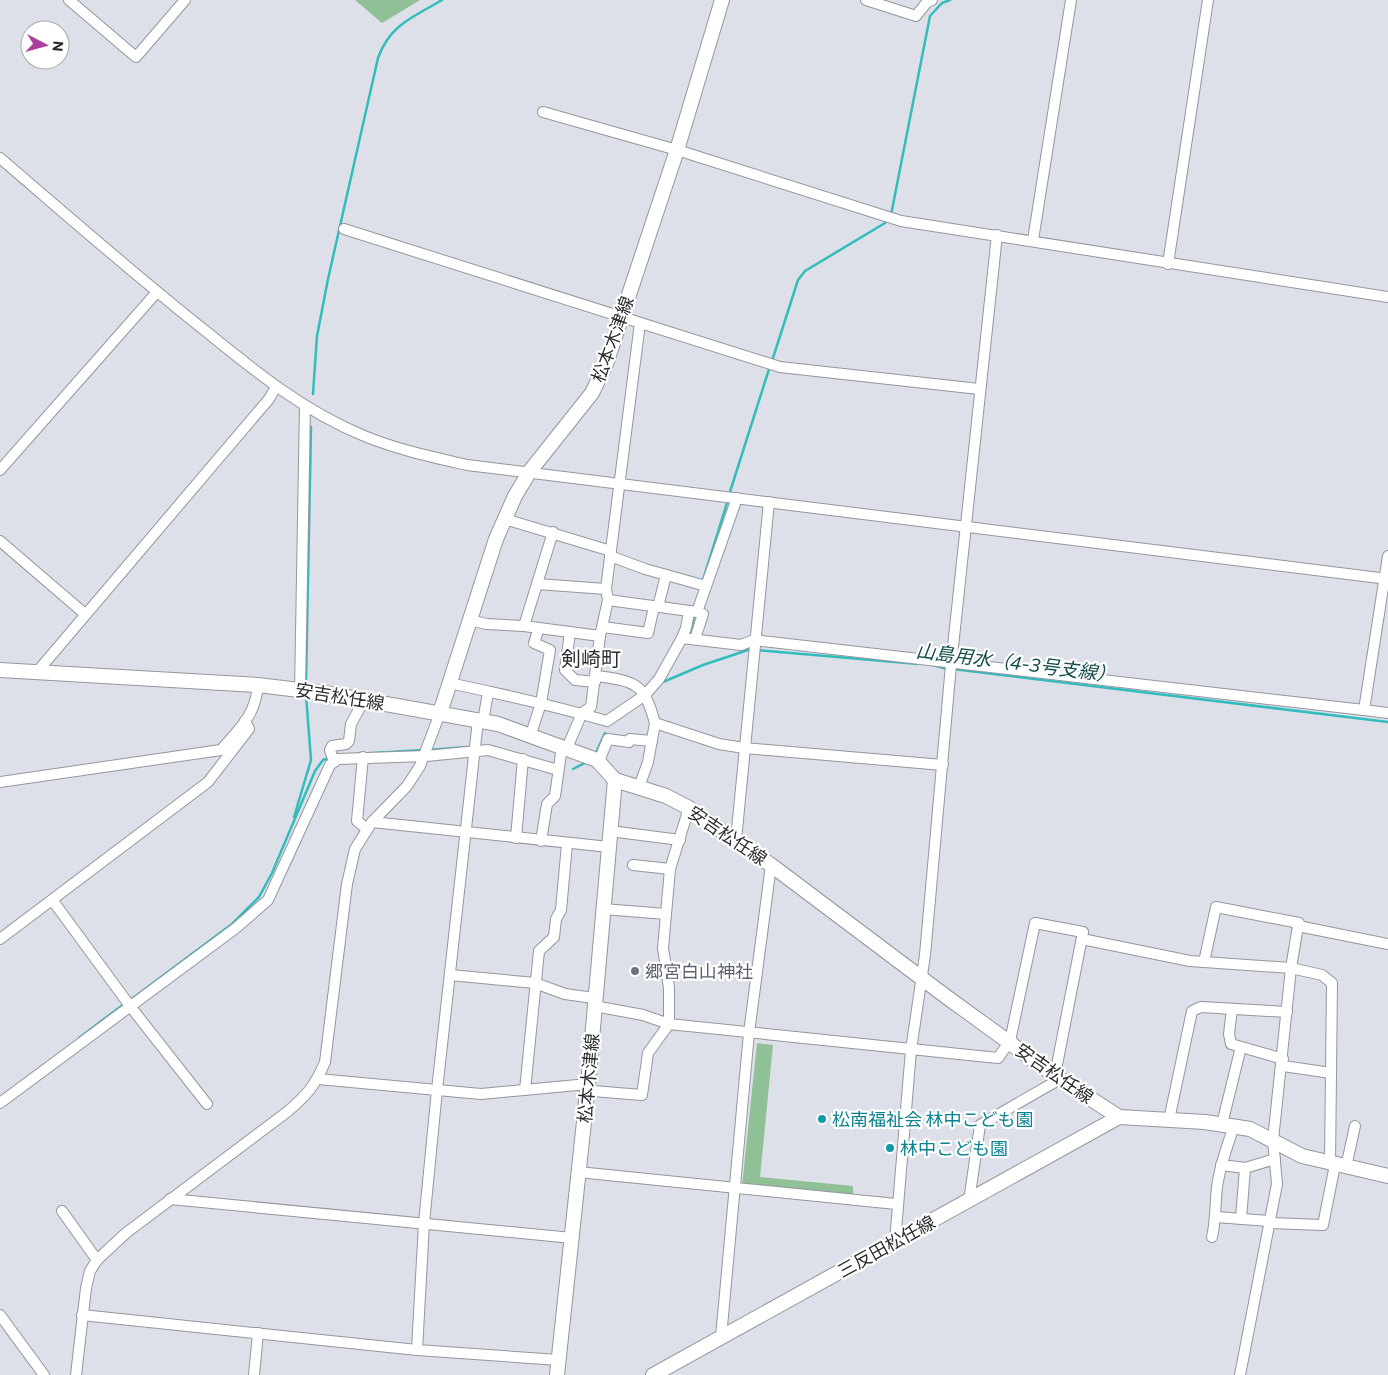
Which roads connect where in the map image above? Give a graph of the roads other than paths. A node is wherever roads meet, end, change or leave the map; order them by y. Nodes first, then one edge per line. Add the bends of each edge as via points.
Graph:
1 (69, 0) edge
2 (185, 0) edge
3 (722, 0) edge
4 (866, 0) edge
5 (932, 0) edge
6 (1071, 0) edge
7 (1208, 0) edge
8 (543, 112) dead end
9 (676, 150) junction
10 (0, 158) edge
11 (344, 229) dead end
12 (997, 235) junction
13 (1033, 240) junction
14 (1168, 264) junction
15 (156, 292) junction
16 (1388, 297) edge
17 (622, 317) junction
18 (640, 323) junction
19 (276, 387) junction
20 (979, 389) junction
21 (305, 406) junction
22 (0, 470) edge
23 (530, 472) junction
24 (620, 483) junction
25 (731, 497) junction
26 (769, 502) junction
27 (505, 519) junction
28 (966, 527) junction
29 (553, 532) junction
30 (0, 541) edge
31 (611, 553) junction
32 (1388, 556) edge
33 (666, 575) junction
34 (1386, 579) edge
35 (537, 584) junction
36 (703, 585) junction
37 (607, 594) junction
38 (656, 607) junction
39 (694, 612) junction
40 (85, 614) junction
41 (469, 620) junction
42 (524, 626) junction
43 (539, 628) junction
44 (570, 632) junction
45 (602, 632) junction
46 (682, 638) junction
47 (695, 639) junction
48 (754, 646) junction
49 (951, 667) junction
50 (548, 668) junction
51 (0, 670) edge
52 (566, 670) junction
53 (37, 672) junction
54 (596, 679) junction
55 (449, 683) junction
56 (258, 685) junction
57 (300, 690) junction
58 (488, 693) junction
59 (645, 695) junction
60 (364, 700) junction
61 (540, 702) junction
62 (1364, 710) junction
63 (440, 713) junction
64 (582, 713) junction
65 (1388, 713) edge
66 (480, 720) junction
67 (245, 721) junction
68 (655, 723) junction
69 (532, 734) junction
70 (652, 741) junction
71 (474, 747) junction
72 (565, 747) junction
73 (744, 748) junction
74 (427, 751) junction
75 (363, 757) junction
76 (332, 758) junction
77 (523, 759) junction
78 (593, 759) junction
79 (944, 765) junction
80 (558, 770) junction
81 (615, 780) junction
82 (0, 782) edge
83 (639, 787) junction
84 (689, 808) junction
85 (370, 825) junction
86 (466, 832) junction
87 (610, 832) junction
88 (516, 838) junction
89 (680, 840) junction
90 (736, 840) junction
91 (540, 841) junction
92 (567, 844) junction
93 (609, 848) junction
94 (632, 864) dead end
95 (771, 865) junction
96 (670, 869) junction
97 (53, 901) junction
98 (603, 909) junction
99 (666, 914) junction
100 (1299, 923) dead end
101 (1082, 938) junction
102 (0, 939) edge
103 (1388, 944) edge
104 (1204, 962) junction
105 (1291, 968) junction
106 (450, 974) junction
107 (922, 978) junction
108 (535, 983) junction
109 (128, 1002) junction
110 (594, 1002) junction
111 (1232, 1009) junction
112 (1287, 1012) junction
113 (669, 1024) junction
114 (748, 1033) junction
115 (1010, 1041) junction
116 (1241, 1047) junction
117 (911, 1050) junction
118 (1283, 1062) junction
119 (1331, 1073) junction
120 (1058, 1077) junction
121 (318, 1080) junction
122 (588, 1084) junction
123 (436, 1090) junction
124 (525, 1090) junction
125 (0, 1103) edge
126 (207, 1104) dead end
127 (1119, 1117) junction
128 (1169, 1120) junction
129 (1228, 1125) junction
130 (1355, 1126) dead end
131 (1274, 1140) junction
132 (1275, 1159) junction
133 (1221, 1165) junction
134 (1337, 1166) junction
135 (1246, 1168) junction
136 (578, 1172) junction
137 (1388, 1176) edge
138 (733, 1188) junction
139 (170, 1199) junction
140 (969, 1201) junction
141 (896, 1204) junction
142 (62, 1211) dead end
143 (1216, 1217) junction
144 (1241, 1219) junction
145 (1269, 1222) junction
146 (424, 1223) junction
147 (572, 1238) junction
148 (1212, 1238) dead end
149 (894, 1242) junction
150 (97, 1260) junction
151 (0, 1315) edge
152 (82, 1315) junction
153 (258, 1333) junction
154 (721, 1337) junction
155 (417, 1350) junction
156 (559, 1360) junction
157 (44, 1375) edge
158 (76, 1375) edge
159 (254, 1375) edge
160 (557, 1375) edge
161 (653, 1375) edge
162 (1240, 1375) edge

1 - 2 street via 136,58
3 - 9 main road, 松本木津線
4 - 5 street via 916,16
6 - 13 street
7 - 14 street
8 - 9 street
9 - 12 street via 892,218
9 - 17 main road, 松本木津線
10 - 15 street
11 - 17 street
12 - 13 street
12 - 20 street
13 - 14 street
14 - 16 street
15 - 19 street
15 - 22 street
17 - 18 street
17 - 23 main road, 松本木津線 via 592,393
18 - 20 street via 771,364
18 - 24 street
19 - 21 street
19 - 40 street
20 - 28 street
21 - 23 street via 362,435 426,456 467,465
21 - 57 street
23 - 24 street
23 - 27 main road, 松本木津線
24 - 25 street
24 - 31 street
25 - 26 street
25 - 36 street
26 - 28 street
26 - 48 street
27 - 29 street
27 - 41 main road, 松本木津線
28 - 34 street
28 - 49 street
29 - 31 street
29 - 35 street
30 - 40 street
31 - 33 street
31 - 37 street
32 - 34 street
33 - 36 street
33 - 38 street
34 - 62 street
35 - 37 street
35 - 42 street
36 - 39 street
37 - 38 street
37 - 45 street
38 - 39 street
38 - 45 street via 648,633
39 - 46 street
39 - 47 street via 703,614
40 - 53 street
41 - 42 street
41 - 55 main road, 松本木津線
42 - 43 street
43 - 44 street
43 - 50 street via 534,643 550,650
44 - 45 street
44 - 52 street
45 - 54 street
46 - 47 street
46 - 59 street via 659,679
47 - 48 street
48 - 49 street
48 - 73 street
49 - 62 street
49 - 79 street
50 - 52 street
50 - 61 street
51 - 53 main road, 安吉松任線
52 - 54 street via 575,680
53 - 56 main road, 安吉松任線
54 - 59 street via 626,680
54 - 64 street via 591,706
55 - 58 street
55 - 63 main road, 松本木津線
56 - 57 main road, 安吉松任線
56 - 67 street via 256,704
57 - 60 main road, 安吉松任線
58 - 61 street
58 - 66 street
59 - 64 street via 607,720
59 - 68 street
60 - 63 main road, 安吉松任線
60 - 76 street via 352,724 349,741 332,746
61 - 64 street
61 - 69 street
62 - 65 street
63 - 66 main road, 安吉松任線
63 - 74 street
64 - 72 street
66 - 69 main road, 安吉松任線
66 - 71 street
67 - 82 street via 221,750
67 - 97 street via 249,729 208,782
68 - 70 street
68 - 73 street via 719,744
69 - 72 main road, 安吉松任線
70 - 78 street via 608,739
70 - 83 street
71 - 74 street
71 - 77 street
71 - 86 street
72 - 78 main road, 安吉松任線
72 - 80 street
73 - 79 street
73 - 90 street
74 - 75 street
74 - 85 street via 407,786
75 - 76 street
75 - 85 street via 357,821
76 - 109 street via 268,900 236,928
77 - 80 street
77 - 88 street
78 - 81 main road, 安吉松任線
79 - 107 street
80 - 91 street via 555,796 547,804
81 - 83 main road, 安吉松任線
81 - 87 main road, 松本木津線
83 - 84 main road, 安吉松任線
84 - 89 street
84 - 90 main road, 安吉松任線
85 - 86 street
85 - 121 street via 350,863 325,1062
86 - 88 street
86 - 106 street
87 - 89 street
87 - 93 main road, 松本木津線
88 - 91 street
89 - 96 street
90 - 95 main road, 安吉松任線
91 - 92 street
92 - 93 street
92 - 108 street via 561,910 556,919 554,937 539,951
93 - 98 main road, 松本木津線
94 - 96 street
95 - 107 main road, 安吉松任線
95 - 114 street
96 - 99 street
97 - 102 street
97 - 109 street
98 - 99 street
98 - 110 main road, 松本木津線
99 - 113 street via 663,948 669,988
100 - 104 street via 1216,907
101 - 104 street
101 - 115 street via 1083,932 1035,923
101 - 120 street
103 - 105 street via 1298,926
104 - 105 street
105 - 112 street
105 - 119 street via 1322,975 1332,983
106 - 108 street
106 - 123 street
107 - 115 main road, 安吉松任線
107 - 117 street
108 - 110 street
108 - 124 street
109 - 125 street
109 - 126 street
110 - 113 street
110 - 122 main road, 松本木津線
111 - 112 street
111 - 116 street via 1231,1044
111 - 128 street via 1201,1007 1190,1014
112 - 118 street
113 - 114 street
113 - 122 street via 648,1053 642,1095 593,1091
114 - 117 street
114 - 138 street
115 - 117 street via 998,1058
115 - 120 main road, 安吉松任線
116 - 118 street
116 - 129 street
117 - 141 street
118 - 119 street
118 - 131 street
119 - 134 street
120 - 127 main road, 安吉松任線
120 - 140 street via 980,1125
121 - 123 street
121 - 139 street via 310,1093 287,1112
122 - 124 street
122 - 136 main road, 松本木津線
123 - 124 street via 481,1094
123 - 146 street
127 - 128 main road
127 - 140 main road, 三反田松任線
128 - 129 main road
129 - 131 main road via 1250,1129
129 - 133 street
130 - 134 street
131 - 132 street
131 - 134 main road via 1302,1156
132 - 135 street
132 - 145 street via 1277,1184
133 - 135 street
133 - 143 street
134 - 137 main road
134 - 145 street via 1323,1225
135 - 144 street
136 - 138 street
136 - 147 main road, 松本木津線
138 - 141 street
138 - 154 street
139 - 146 street
139 - 150 street via 113,1243
140 - 149 main road, 三反田松任線
141 - 149 street
142 - 150 street
143 - 144 street
143 - 148 street
144 - 145 street
145 - 162 street
146 - 147 street
146 - 155 street
147 - 156 main road, 松本木津線
149 - 154 main road, 三反田松任線
150 - 152 street via 90,1271
151 - 157 street
152 - 153 street
152 - 158 street
153 - 155 street
153 - 159 street
154 - 161 main road, 三反田松任線
155 - 156 street
156 - 160 main road, 松本木津線

